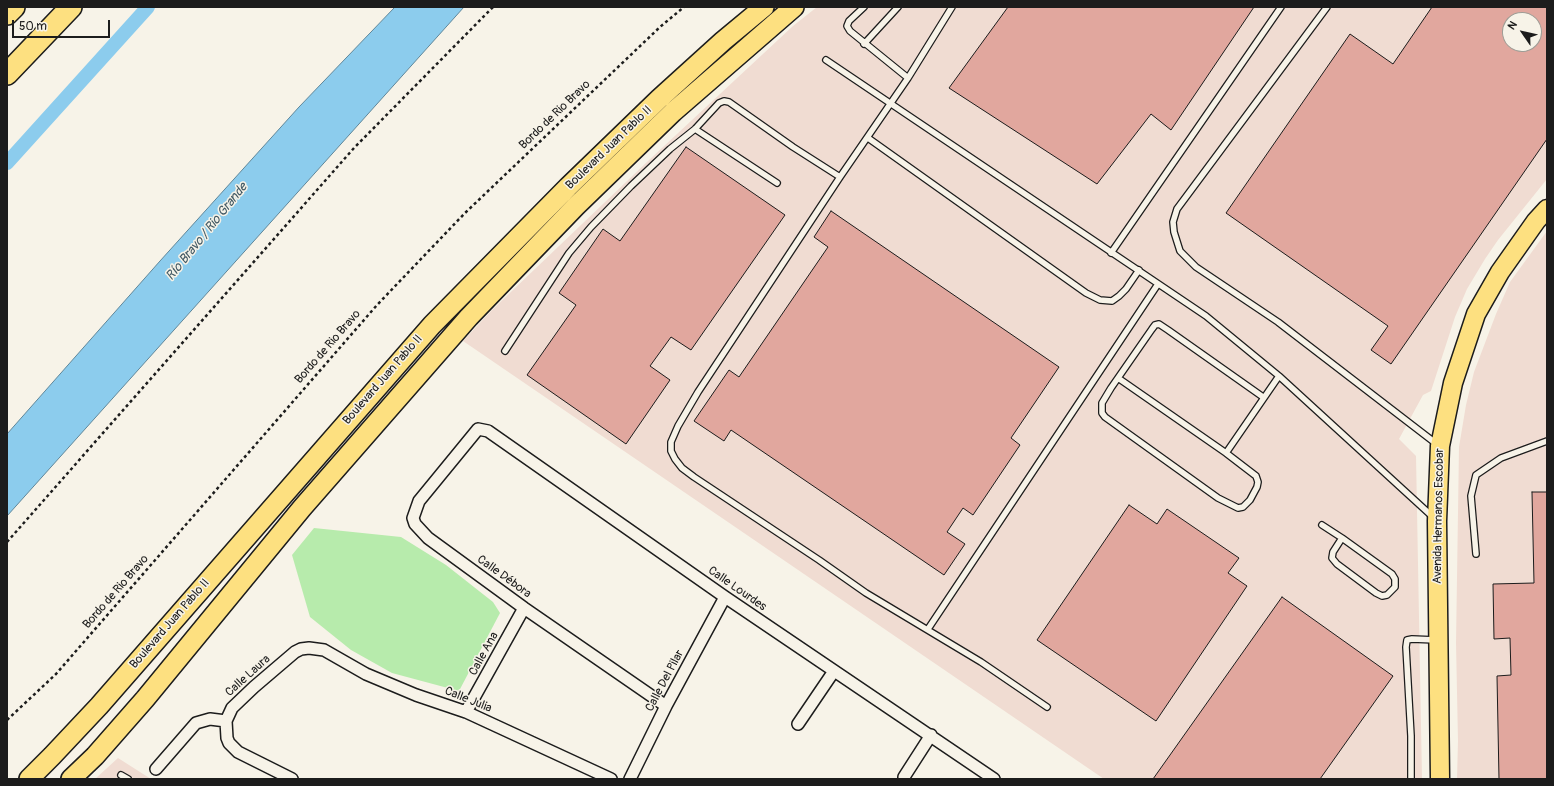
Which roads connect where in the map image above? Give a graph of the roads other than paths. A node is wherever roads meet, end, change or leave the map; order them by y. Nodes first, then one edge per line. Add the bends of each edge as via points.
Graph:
1 (14, 7) edge
2 (71, 7) edge
3 (764, 7) edge
4 (794, 7) edge
5 (864, 7) edge
6 (898, 7) edge
7 (952, 7) edge
8 (1281, 7) edge
9 (1327, 7) edge
10 (7, 14) edge
11 (864, 44) junction
12 (826, 60) dead end
13 (7, 74) edge
14 (908, 78) junction
15 (891, 104) junction
16 (695, 129) junction
17 (868, 138) junction
18 (840, 177) junction
19 (777, 183) dead end
20 (1547, 209) edge
21 (1111, 253) junction
22 (1139, 270) junction
23 (1158, 284) junction
24 (505, 351) dead end
25 (1279, 376) junction
26 (1118, 378) junction
27 (1263, 397) junction
28 (469, 441) joint
29 (1547, 441) edge
30 (1440, 446) junction
31 (1226, 453) junction
32 (1437, 521) junction
33 (1322, 525) dead end
34 (1342, 538) junction
35 (1476, 554) dead end
36 (726, 597) junction
37 (524, 608) junction
38 (928, 629) junction
39 (1438, 640) junction
40 (315, 648) joint
41 (834, 671) junction
42 (666, 706) junction
43 (1047, 707) dead end
44 (466, 712) junction
45 (226, 721) junction
46 (798, 724) dead end
47 (931, 735) junction
48 (156, 769) dead end
49 (121, 774) dead end
50 (904, 777) dead end
51 (29, 779) edge
52 (71, 779) edge
53 (128, 779) edge
54 (292, 779) edge
55 (611, 779) edge
56 (630, 779) edge
57 (994, 779) edge
58 (1411, 779) edge
59 (1440, 779) edge

1 - 10 highway
2 - 13 highway
3 - 51 highway, Boulevard Juan Pablo II via 659,99 432,325 98,706
4 - 52 highway, Boulevard Juan Pablo II via 667,118 576,206 468,317 302,508 145,699 95,756
5 - 11 lane via 847,26
6 - 11 lane
7 - 14 lane
8 - 21 lane
9 - 30 lane via 1177,209 1173,222 1174,232 1180,250 1196,267 1278,322
11 - 14 lane
12 - 15 lane
14 - 15 lane
15 - 17 lane
15 - 21 lane
16 - 18 lane via 719,103 729,102
16 - 19 lane
16 - 24 lane via 653,164 591,227 569,253
17 - 18 lane
17 - 22 lane via 1086,293 1100,300 1112,301 1119,296
18 - 38 lane via 698,392 678,426 671,442 672,451 682,468 866,593
20 - 30 main road, Avenida Hermanos Escobar via 1500,272 1476,314 1453,383
21 - 22 lane
22 - 23 lane
23 - 25 lane via 1206,316
23 - 38 lane
25 - 27 lane
25 - 32 lane
26 - 27 lane via 1155,325 1159,324
26 - 31 lane
26 - 31 lane via 1102,403 1102,413 1105,417 1218,498 1238,508 1243,507 1250,500 1258,482 1252,472
27 - 31 lane
28 - 36 street, Calle Lourdes via 478,429 488,430
28 - 37 street, Calle Débora via 419,501 413,518 428,538
29 - 35 lane via 1501,458 1476,475 1471,496
30 - 32 main road, Avenida Hermanos Escobar
32 - 39 main road, Avenida Hermanos Escobar
33 - 34 lane
34 - 34 lane via 1392,574 1395,587 1387,595 1376,593 1332,558
36 - 41 street, Calle Lourdes
36 - 42 street, Calle Del Pilar
37 - 42 street, Calle Débora
37 - 44 street, Calle Ana
38 - 43 lane
39 - 58 lane via 1407,640
39 - 59 main road, Avenida Hermanos Escobar
40 - 44 street, Calle Julia via 324,650 366,674
40 - 45 street, Calle Laura via 295,652 232,708
41 - 46 street
41 - 47 street, Calle Lourdes
42 - 56 street, Calle Del Pilar
44 - 55 street, Calle Julia
45 - 48 street via 210,719 196,723
45 - 54 street via 227,738 238,752
47 - 50 street
47 - 57 street, Calle Lourdes
49 - 53 lane

